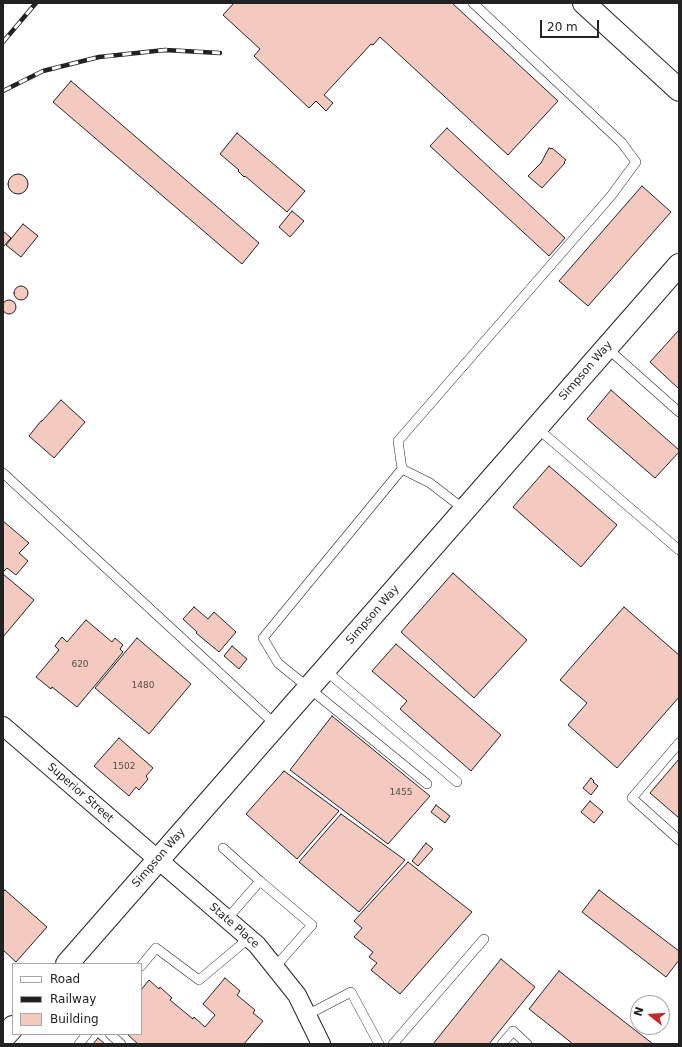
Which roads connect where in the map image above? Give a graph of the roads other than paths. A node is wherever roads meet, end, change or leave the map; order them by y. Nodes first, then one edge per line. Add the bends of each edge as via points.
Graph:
1 (473, 3) edge
2 (584, 3) edge
3 (679, 90) edge
4 (679, 265) edge
5 (607, 348) junction
6 (679, 412) edge
7 (536, 428) junction
8 (402, 469) junction
9 (3, 472) edge
10 (465, 510) junction
11 (679, 550) edge
12 (325, 670) junction
13 (309, 687) junction
14 (3, 726) edge
15 (276, 726) junction
16 (679, 743) edge
17 (457, 782) dead end
18 (427, 784) dead end
19 (679, 840) edge
20 (223, 848) dead end
21 (157, 860) junction
22 (260, 882) junction
23 (227, 919) junction
24 (249, 938) junction
25 (484, 939) dead end
26 (68, 963) edge
27 (142, 965) edge
28 (275, 967) junction
29 (307, 1015) junction
30 (12, 1028) edge
31 (86, 1035) edge
32 (111, 1035) edge
33 (3, 1038) edge
34 (79, 1044) edge
35 (121, 1044) edge
36 (321, 1044) edge
37 (379, 1044) edge
38 (393, 1044) edge
39 (502, 1044) edge
40 (527, 1044) edge

1 - 8 lane via 622,143 636,162 611,196 398,441
2 - 3 street
4 - 5 street, Simpson Way
5 - 6 lane
5 - 7 street, Simpson Way
7 - 10 street, Simpson Way
7 - 11 lane
8 - 10 lane via 430,483
8 - 13 lane via 263,638 278,663
9 - 15 lane
10 - 12 street, Simpson Way
12 - 13 street, Simpson Way
12 - 17 lane
13 - 15 street, Simpson Way
13 - 18 lane
14 - 21 street, Superior Street
15 - 21 street, Simpson Way
16 - 19 lane via 632,798
20 - 22 lane
21 - 23 street, State Place
21 - 26 street, Simpson Way
22 - 23 lane
22 - 28 lane via 312,925
23 - 24 street, State Place
24 - 27 lane via 199,980 156,948
24 - 28 street, State Place
25 - 38 lane
28 - 29 street, State Place via 297,995
29 - 36 street, State Place
29 - 37 lane via 351,992
30 - 33 street
31 - 34 lane
32 - 35 lane
39 - 40 lane via 513,1031

